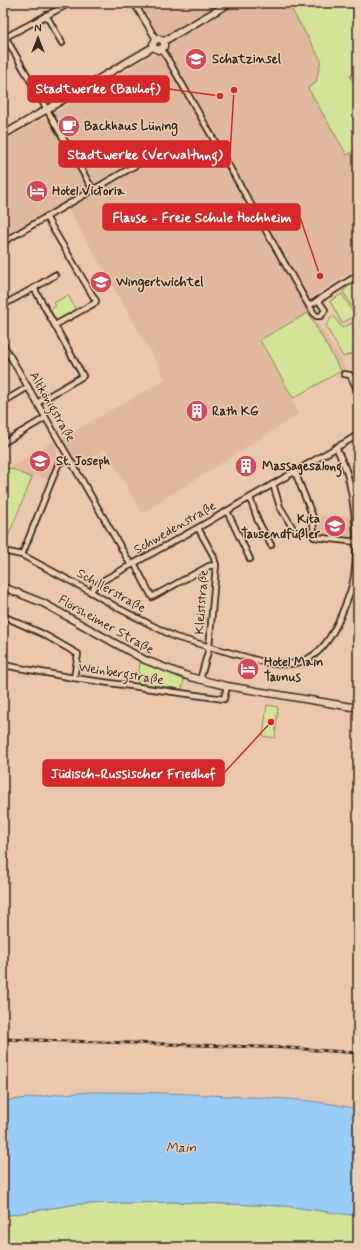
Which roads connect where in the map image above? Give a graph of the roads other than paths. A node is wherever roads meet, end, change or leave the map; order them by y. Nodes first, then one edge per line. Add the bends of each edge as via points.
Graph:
1 (70, 3) edge
2 (134, 3) edge
3 (230, 3) edge
4 (46, 15) junction
5 (4, 36) edge
6 (156, 39) junction
7 (164, 41) junction
8 (62, 43) dead end
9 (153, 47) junction
10 (162, 50) junction
11 (47, 109) junction
12 (3, 135) edge
13 (160, 151) dead end
14 (93, 190) junction
15 (46, 217) junction
16 (3, 242) edge
17 (55, 275) dead end
18 (358, 275) edge
19 (34, 288) junction
20 (318, 300) junction
21 (3, 305) edge
22 (309, 306) junction
23 (55, 325) junction
24 (3, 344) edge
25 (344, 374) dead end
26 (28, 387) junction
27 (358, 391) edge
28 (3, 402) edge
29 (37, 403) junction
30 (46, 418) junction
31 (358, 435) edge
32 (3, 443) edge
33 (336, 447) junction
34 (68, 457) junction
35 (295, 472) junction
36 (273, 484) junction
37 (250, 498) junction
38 (226, 511) junction
39 (198, 528) junction
40 (294, 530) dead end
41 (356, 542) edge
42 (271, 545) dead end
43 (3, 551) edge
44 (22, 555) junction
45 (250, 559) dead end
46 (132, 564) junction
47 (216, 565) junction
48 (3, 587) edge
49 (91, 592) junction
50 (3, 616) edge
51 (209, 648) junction
52 (3, 665) edge
53 (74, 678) junction
54 (200, 680) junction
55 (227, 686) junction
56 (358, 708) edge

1 - 4 street
2 - 6 street
3 - 7 main road
4 - 5 street
4 - 8 street
5 - 11 street
6 - 7 main road
6 - 9 main road
7 - 10 main road
9 - 10 main road
9 - 11 main road
10 - 22 street
11 - 12 main road
11 - 14 street
13 - 14 street
14 - 15 street
15 - 16 street
15 - 23 street via 96,301
17 - 19 street
18 - 20 street
19 - 21 street
19 - 23 street
20 - 22 street
20 - 22 street via 325,308 323,315 316,316
23 - 29 street via 83,376
24 - 26 street, Altkönigstraße
25 - 27 street via 350,375
26 - 28 street
26 - 29 street, Altkönigstraße
29 - 30 street, Altkönigstraße
30 - 32 street
30 - 34 street, Altkönigstraße
31 - 33 street, Schwedenstraße
33 - 35 street, Schwedenstraße
33 - 41 street, Schillerstraße via 349,480
34 - 44 street via 58,465
34 - 46 street, Altkönigstraße
35 - 36 street, Schwedenstraße
35 - 41 street via 313,517 314,536
36 - 37 street, Schwedenstraße
36 - 40 street via 280,507
37 - 38 street, Schwedenstraße
37 - 42 street via 258,521
38 - 39 street, Schwedenstraße
38 - 45 street, Schwedenstraße
39 - 46 street, Schwedenstraße
39 - 47 street, Kleiststraße
41 - 51 street, Schillerstraße via 353,582 345,606 336,627 314,656 303,662 280,665
43 - 44 street, Schillerstraße
44 - 49 street, Schillerstraße
46 - 47 street, Schwedenstraße via 152,597 206,567
46 - 49 street, Schwedenstraße via 95,585
47 - 51 street, Kleiststraße
48 - 54 main road, Flörsheimer Straße via 43,603 145,660
49 - 51 street, Schillerstraße via 175,637
50 - 53 street via 43,634 78,654
51 - 54 street, Kleiststraße
52 - 53 street, Weinbergstraße
53 - 55 street, Weinbergstraße via 224,699
54 - 55 main road, Flörsheimer Straße
55 - 56 main road, Flörsheimer Straße

